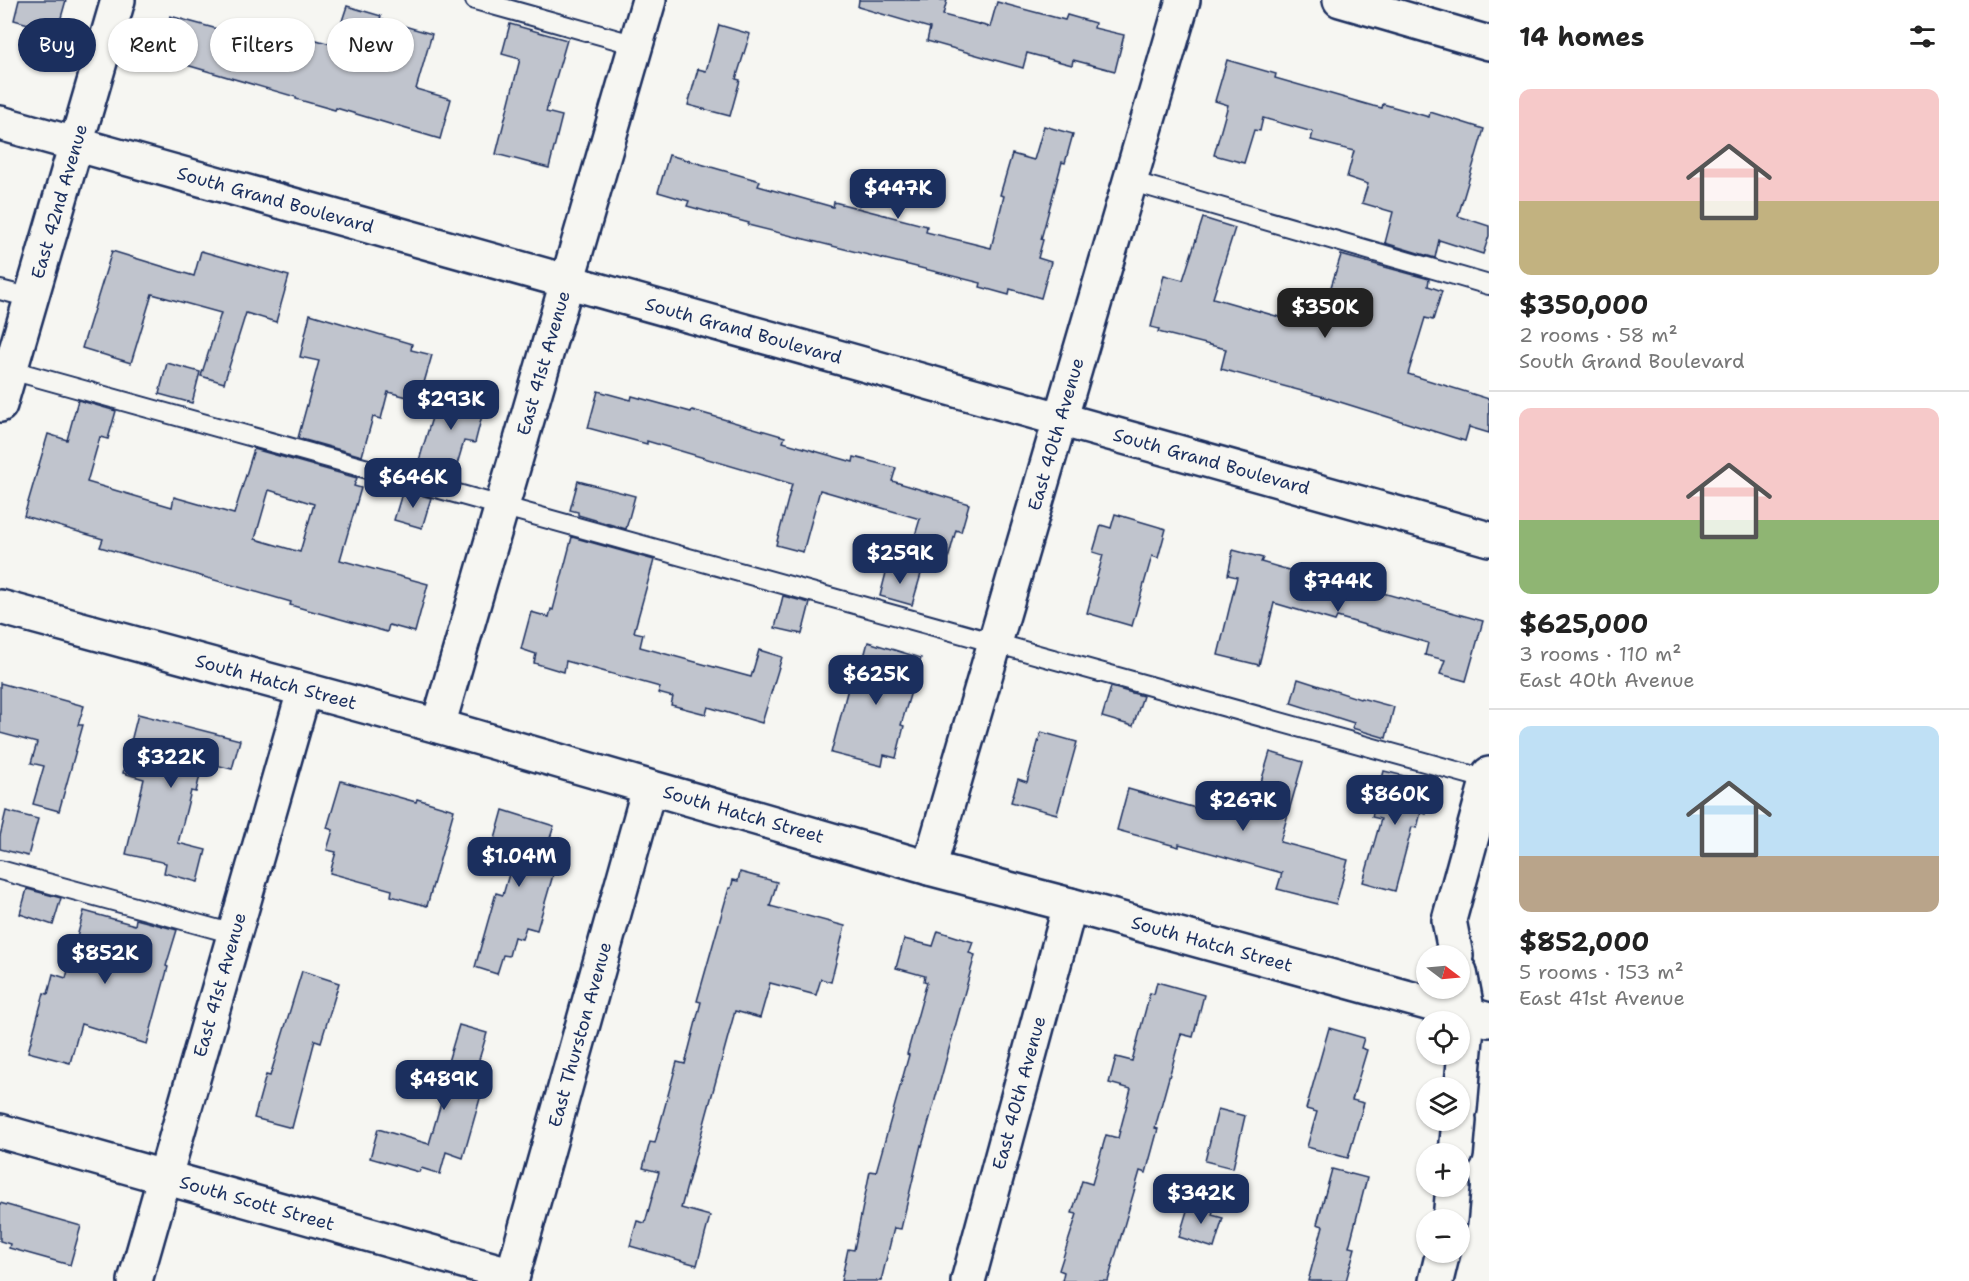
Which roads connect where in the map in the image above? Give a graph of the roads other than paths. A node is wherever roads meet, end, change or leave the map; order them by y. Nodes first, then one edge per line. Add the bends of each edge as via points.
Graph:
1 (118, 0) edge
2 (475, 0) edge
3 (649, 0) edge
4 (1183, 0) edge
5 (1340, 0) edge
6 (1489, 43) edge
7 (636, 45) junction
8 (0, 123) edge
9 (76, 144) junction
10 (1130, 181) junction
11 (569, 280) junction
12 (1489, 285) edge
13 (15, 294) edge
14 (10, 370) junction
15 (0, 405) edge
16 (1060, 418) junction
17 (503, 505) junction
18 (1489, 538) edge
19 (0, 607) edge
20 (994, 642) junction
21 (304, 691) junction
22 (438, 726) junction
23 (1489, 778) edge
24 (649, 788) junction
25 (928, 868) junction
26 (0, 870) edge
27 (1070, 904) junction
28 (234, 934) junction
29 (1454, 945) edge
30 (1470, 997) edge
31 (1478, 1017) edge
32 (1466, 1077) edge
33 (0, 1131) edge
34 (165, 1177) junction
35 (1440, 1263) edge
36 (512, 1278) edge
37 (135, 1281) edge
38 (968, 1281) edge
39 (1436, 1281) edge

1 - 9 street, East 42nd Avenue
2 - 7 lane
3 - 7 street, East 41st Avenue
4 - 10 street, East 40th Avenue
5 - 6 street
7 - 11 street, East 41st Avenue
8 - 9 street, South Grand Boulevard
9 - 11 street, South Grand Boulevard
9 - 13 street, East 42nd Avenue
10 - 12 lane
10 - 16 street, East 40th Avenue
11 - 16 street, South Grand Boulevard
11 - 17 street, East 41st Avenue
13 - 14 street, East 42nd Avenue
14 - 15 street, East 42nd Avenue
14 - 17 lane
16 - 18 street, South Grand Boulevard
16 - 20 street, East 40th Avenue
17 - 20 lane
17 - 22 street, East 41st Avenue
19 - 21 street, South Hatch Street
20 - 23 lane
20 - 25 street, East 40th Avenue
21 - 22 street, South Hatch Street
21 - 28 street, East 41st Avenue
22 - 24 street, South Hatch Street
23 - 29 street via 1449,920
24 - 25 street, South Hatch Street
24 - 36 street, East Thurston Avenue
25 - 27 street, South Hatch Street
26 - 28 lane
27 - 31 street, South Hatch Street
27 - 38 street, East 40th Avenue
28 - 34 street, East 41st Avenue
30 - 31 street
31 - 32 street
33 - 34 street, South Scott Street
34 - 36 street, South Scott Street
34 - 37 street, East 41st Avenue
35 - 39 street

